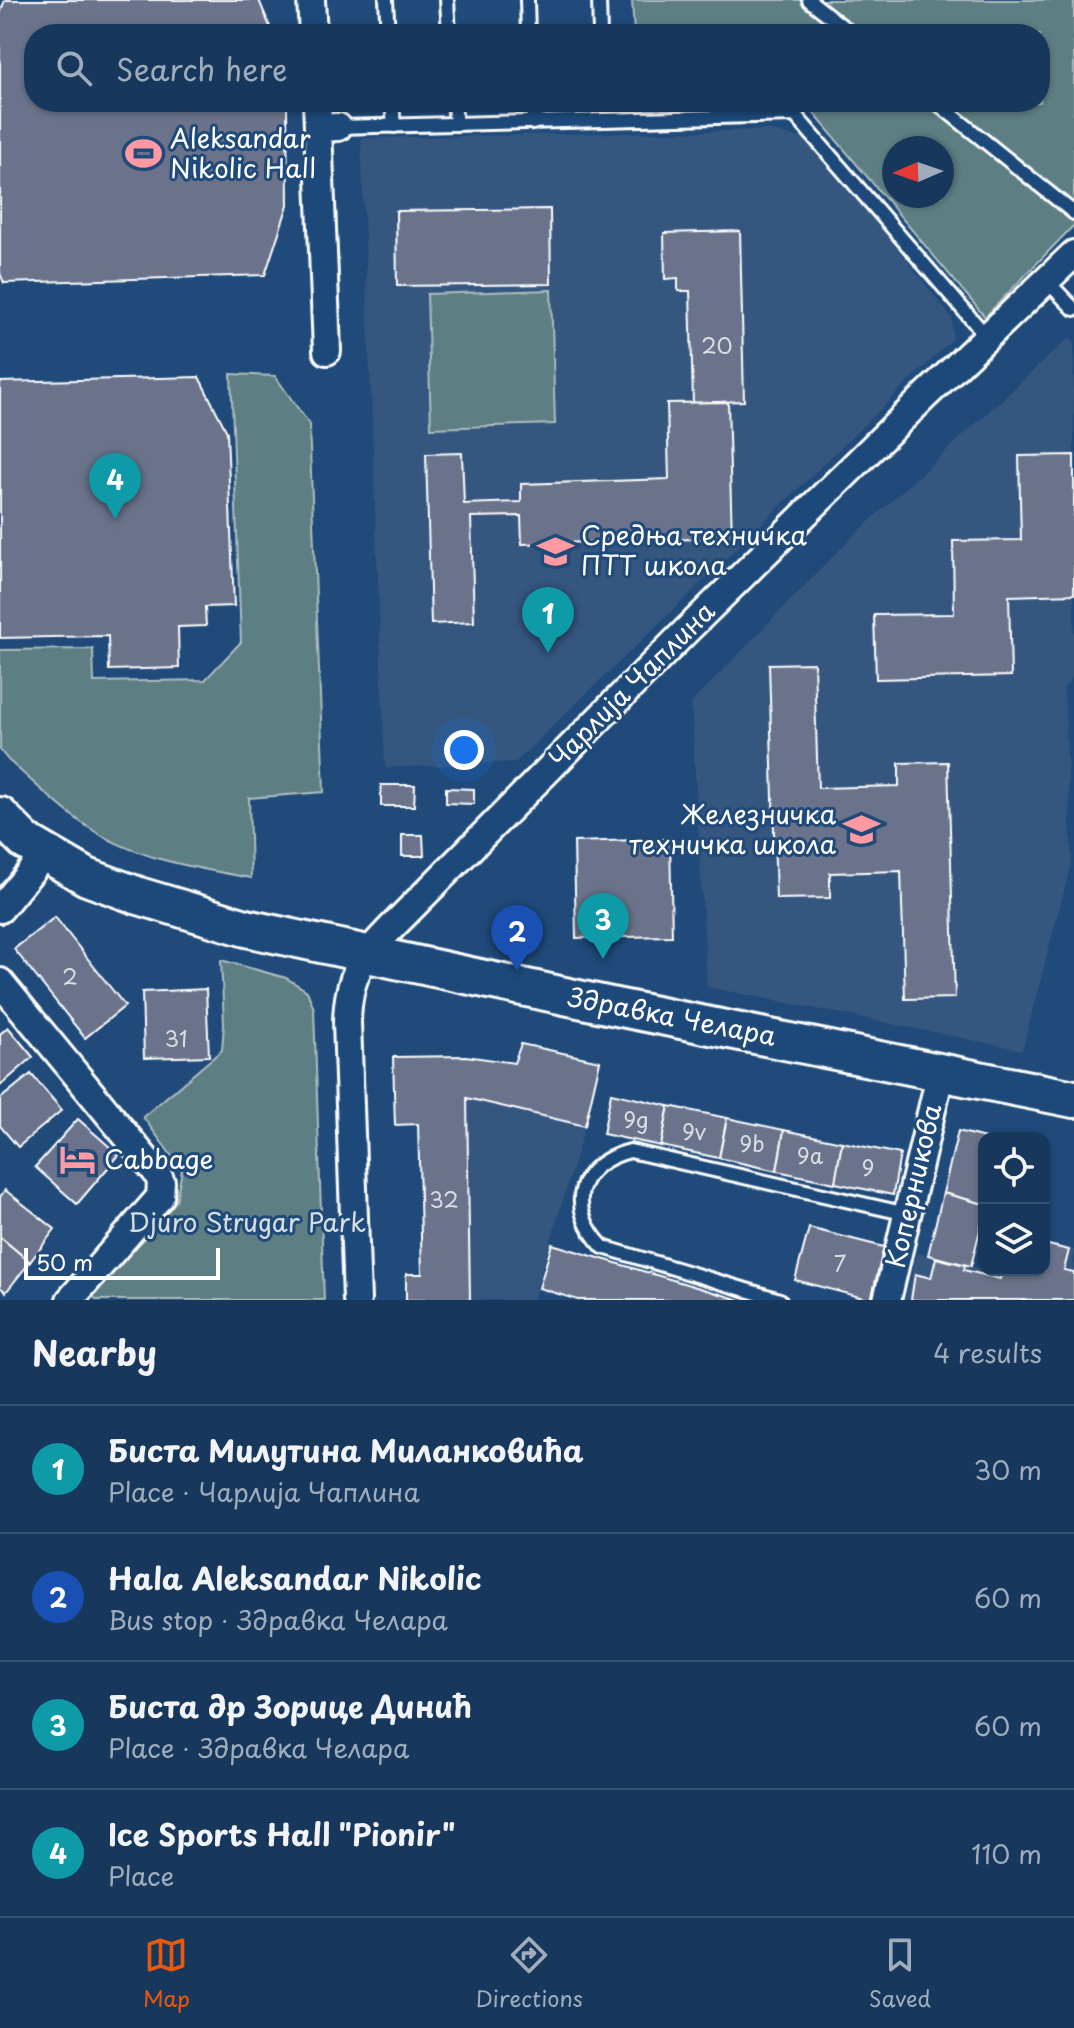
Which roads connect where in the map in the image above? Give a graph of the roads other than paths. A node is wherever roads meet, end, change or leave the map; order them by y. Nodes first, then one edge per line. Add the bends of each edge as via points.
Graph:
1 (311, 0) edge
2 (386, 0) edge
3 (447, 0) edge
4 (527, 0) edge
5 (599, 0) edge
6 (809, 0) edge
7 (312, 24) edge
8 (387, 24) edge
9 (448, 24) edge
10 (528, 24) edge
11 (600, 24) edge
12 (839, 24) edge
13 (393, 112) edge
14 (455, 112) edge
15 (532, 112) edge
16 (948, 112) edge
17 (324, 119) edge
18 (533, 123) junction
19 (456, 124) junction
20 (394, 126) junction
21 (1074, 213) edge
22 (1074, 254) edge
23 (1047, 281) junction
24 (1074, 309) edge
25 (987, 337) junction
26 (327, 351) dead end
27 (0, 816) edge
28 (45, 854) junction
29 (0, 909) edge
30 (367, 953) junction
31 (0, 982) edge
32 (941, 1071) junction
33 (1074, 1099) edge
34 (907, 1214) junction
35 (71, 1300) edge
36 (357, 1300) edge
37 (780, 1300) edge
38 (887, 1300) edge

1 - 7 street
2 - 8 lane
3 - 9 lane
4 - 10 lane
5 - 11 lane
6 - 12 lane
13 - 20 lane
14 - 19 lane
15 - 18 lane
16 - 21 lane
17 - 20 lane
17 - 26 street
18 - 19 lane
18 - 25 lane via 795,115
19 - 20 lane
22 - 23 street, Чарлија Чаплина
23 - 24 lane
23 - 25 street, Чарлија Чаплина
25 - 30 street, Чарлија Чаплина
27 - 28 main road, Здравка Челара
28 - 29 street
28 - 30 main road, Здравка Челара via 139,896 246,928
30 - 32 main road, Здравка Челара
30 - 36 street, Чарлија Чаплина via 349,989 347,1022
31 - 35 street via 157,1173 162,1188 155,1204
32 - 33 main road, Здравка Челара
32 - 34 street, Коперникова
34 - 37 lane via 630,1151 609,1156 592,1170 581,1189 580,1211 588,1231 603,1247
34 - 38 street, Коперникова

